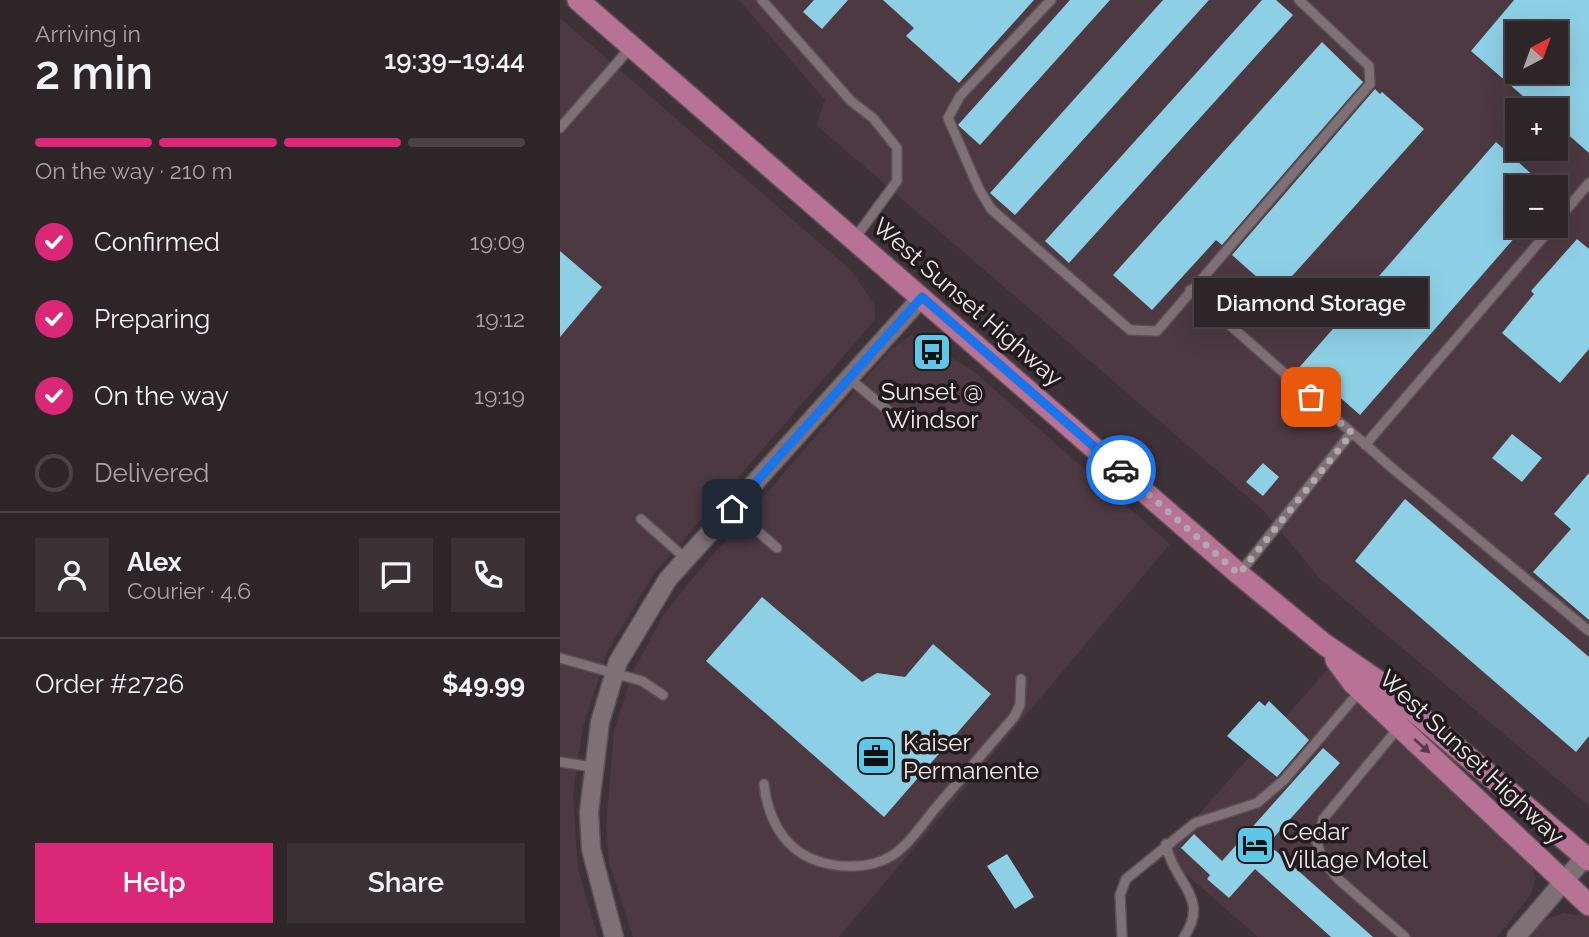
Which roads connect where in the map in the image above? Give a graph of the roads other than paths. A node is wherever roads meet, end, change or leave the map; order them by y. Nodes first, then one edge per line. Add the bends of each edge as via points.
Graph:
1 (578, 0) edge
2 (762, 0) edge
3 (1051, 0) edge
4 (1299, 0) edge
5 (632, 46) junction
6 (560, 128) edge
7 (1589, 183) edge
8 (1568, 208) edge
9 (1542, 238) edge
10 (855, 239) junction
11 (1190, 290) junction
12 (922, 297) junction
13 (850, 379) junction
14 (891, 414) dead end
15 (1352, 433) junction
16 (1365, 445) junction
17 (732, 509) junction
18 (641, 519) dead end
19 (777, 548) dead end
20 (686, 559) junction
21 (1239, 574) junction
22 (1589, 631) edge
23 (1324, 644) junction
24 (560, 658) edge
25 (615, 673) junction
26 (1021, 678) dead end
27 (1361, 690) junction
28 (663, 695) dead end
29 (1400, 726) junction
30 (560, 762) edge
31 (593, 767) junction
32 (764, 784) dead end
33 (1166, 845) junction
34 (1587, 859) edge
35 (1565, 881) junction
36 (1589, 905) edge
37 (614, 937) edge
38 (1122, 937) edge
39 (1184, 937) edge
40 (1405, 937) edge
41 (1516, 937) edge

1 - 5 main road, West Sunset Highway
2 - 10 lane via 897,148 897,181
3 - 11 lane via 960,96 948,118 979,189 991,209 1130,330 1157,331
4 - 11 lane via 1369,66 1370,84
5 - 6 lane
5 - 10 main road, West Sunset Highway
7 - 8 lane
9 - 16 lane
10 - 12 main road, West Sunset Highway
11 - 15 lane
12 - 13 street
12 - 21 main road, West Sunset Highway
13 - 14 lane
13 - 17 street
15 - 16 lane
15 - 21 lane
16 - 22 lane
17 - 19 lane
17 - 20 street
18 - 20 lane
20 - 25 street via 668,579
21 - 23 main road, West Sunset Highway
23 - 27 main road, West Sunset Highway
23 - 34 main road, West Sunset Highway via 1382,684
24 - 25 lane
25 - 28 lane via 642,681
25 - 31 street
26 - 32 lane via 1020,705 1014,717 906,844 882,860 845,866 804,855 781,834
27 - 29 main road, West Sunset Highway
27 - 33 lane via 1284,780 1257,803 1195,823
29 -> 35 main road, West Sunset Highway
29 - 40 lane via 1323,819 1317,843 1338,879
30 - 31 lane
31 - 37 street via 591,849
33 - 38 lane via 1126,879 1120,895
33 - 39 lane via 1195,902 1195,921
34 - 35 street
35 - 36 main road, West Sunset Highway
35 - 41 street

